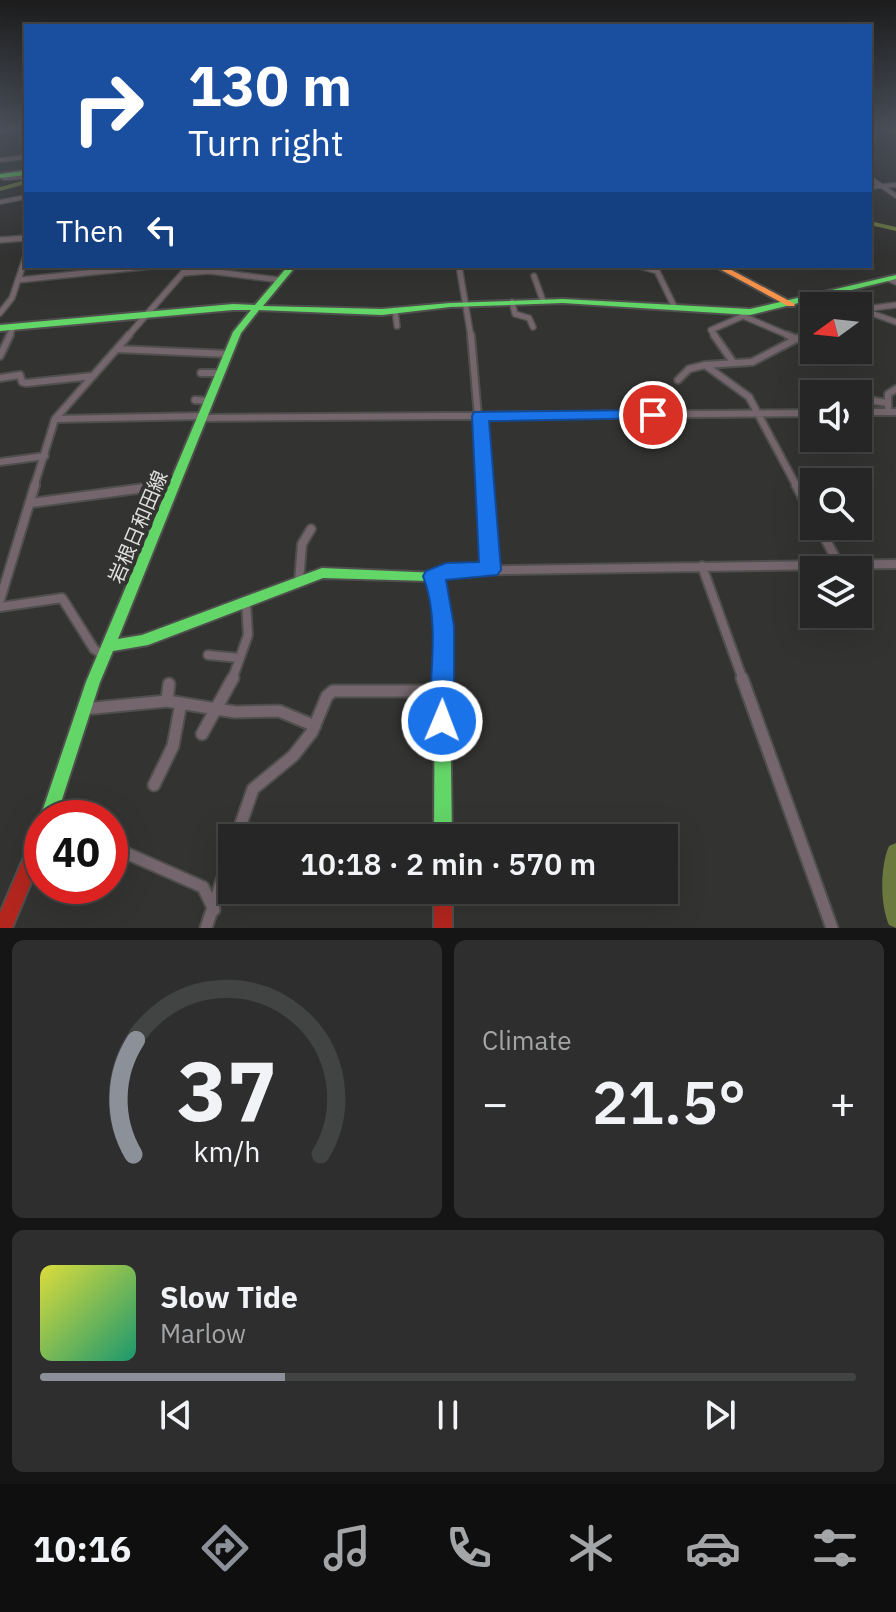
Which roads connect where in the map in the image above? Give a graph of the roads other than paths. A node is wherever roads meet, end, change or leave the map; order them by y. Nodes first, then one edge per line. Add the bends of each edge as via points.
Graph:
1 (24, 174) edge
2 (2, 177) edge
3 (872, 179) edge
4 (882, 185) junction
5 (896, 185) edge
6 (872, 187) edge
7 (896, 196) edge
8 (24, 197) edge
9 (0, 202) edge
10 (24, 238) edge
11 (0, 240) edge
12 (24, 263) edge
13 (133, 268) edge
14 (290, 268) edge
15 (459, 268) edge
16 (647, 268) edge
17 (722, 268) edge
18 (186, 269) edge
19 (534, 276) dead end
20 (894, 279) edge
21 (19, 280) junction
22 (280, 280) junction
23 (837, 292) edge
24 (9, 301) junction
25 (543, 301) junction
26 (0, 302) edge
27 (512, 302) junction
28 (800, 302) edge
29 (466, 304) junction
30 (791, 304) junction
31 (896, 305) edge
32 (256, 307) junction
33 (675, 308) junction
34 (872, 308) edge
35 (395, 310) junction
36 (0, 313) edge
37 (148, 314) junction
38 (744, 314) junction
39 (872, 314) edge
40 (896, 322) edge
41 (397, 326) dead end
42 (533, 327) dead end
43 (6, 328) edge
44 (800, 338) edge
45 (797, 339) junction
46 (117, 349) junction
47 (228, 354) junction
48 (0, 356) edge
49 (733, 362) junction
50 (705, 365) junction
51 (201, 373) dead end
52 (221, 373) junction
53 (93, 376) junction
54 (0, 378) edge
55 (678, 380) dead end
56 (896, 389) edge
57 (195, 400) dead end
58 (872, 400) edge
59 (209, 401) junction
60 (887, 403) junction
61 (892, 412) edge
62 (758, 413) junction
63 (800, 413) edge
64 (480, 416) junction
65 (203, 417) junction
66 (55, 419) junction
67 (45, 456) junction
68 (0, 462) edge
69 (175, 484) junction
70 (800, 492) edge
71 (31, 503) junction
72 (311, 529) dead end
73 (872, 564) edge
74 (896, 564) edge
75 (800, 565) edge
76 (702, 566) junction
77 (490, 570) junction
78 (433, 576) junction
79 (299, 581) junction
80 (0, 600) edge
81 (246, 601) junction
82 (0, 607) edge
83 (106, 651) junction
84 (208, 655) dead end
85 (240, 658) junction
86 (169, 684) dead end
87 (442, 691) junction
88 (167, 701) junction
89 (181, 703) junction
90 (84, 709) junction
91 (214, 709) junction
92 (315, 726) junction
93 (202, 734) dead end
94 (154, 785) dead end
95 (54, 800) edge
96 (240, 824) edge
97 (443, 824) edge
98 (128, 853) edge
99 (24, 879) edge
100 (218, 897) edge
101 (443, 904) edge
102 (214, 910) junction
103 (3, 928) edge
104 (206, 928) edge
105 (443, 928) edge
106 (832, 928) edge

1 - 2 main road
3 - 4 street
4 - 5 street
4 - 6 street
4 - 7 street
8 - 9 street
10 - 11 street
12 - 21 street
13 - 21 street
14 - 22 main road, 岩根日和田線
15 - 29 street
16 - 33 street via 657,271
17 - 30 main road
18 - 22 street
18 - 37 street
19 - 25 street
20 - 23 main road
21 - 24 street
22 - 32 main road, 岩根日和田線
24 - 26 street
24 - 36 street
25 - 27 main road
25 - 33 main road
27 - 29 main road
27 - 42 street via 515,314 529,318
28 - 30 main road
29 - 35 main road
29 - 64 street
30 - 38 main road
31 - 34 street
32 - 35 main road
32 - 37 main road
32 - 47 main road, 岩根日和田線
33 - 38 main road
35 - 41 street
37 - 43 main road
37 - 46 street
38 - 45 street
38 - 49 street via 711,330
39 - 40 street
43 - 48 street
44 - 45 street
45 - 49 street via 752,362
46 - 47 street
46 - 53 street
47 - 52 main road, 岩根日和田線
49 - 50 street
50 - 55 street via 689,369
50 - 62 street via 745,392
51 - 52 street
52 - 59 main road, 岩根日和田線
53 - 54 street via 26,383 20,375
53 - 66 street
56 - 60 street via 888,394
57 - 59 street
58 - 60 street
59 - 65 main road, 岩根日和田線
60 - 61 street
62 - 63 street
62 - 64 street
62 - 70 street
64 - 65 street
64 - 77 street
65 - 66 street
65 - 69 main road, 岩根日和田線
66 - 67 street
67 - 68 street
67 - 71 street
69 - 71 street
69 - 83 main road, 岩根日和田線
71 - 80 street
72 - 79 street via 302,544
73 - 74 street
75 - 76 street
76 - 77 street
76 - 106 street
77 - 78 street
78 - 79 main road via 335,572
78 - 87 main road via 442,626
79 - 81 main road
81 - 83 main road
81 - 85 street via 248,624
82 - 83 street via 62,598 94,649
83 - 90 main road, 岩根日和田線
84 - 85 street
85 - 91 street via 234,680
86 - 88 street
87 - 92 street via 337,689 327,696
87 - 97 main road
88 - 89 street
88 - 90 street
89 - 91 street
89 - 94 street via 173,746
90 - 95 main road, 岩根日和田線
91 - 92 street via 279,711
91 - 93 street
92 - 96 street via 293,756 253,789
98 - 102 street via 203,887
99 - 103 main road
100 - 102 street
101 - 105 main road
102 - 104 street

